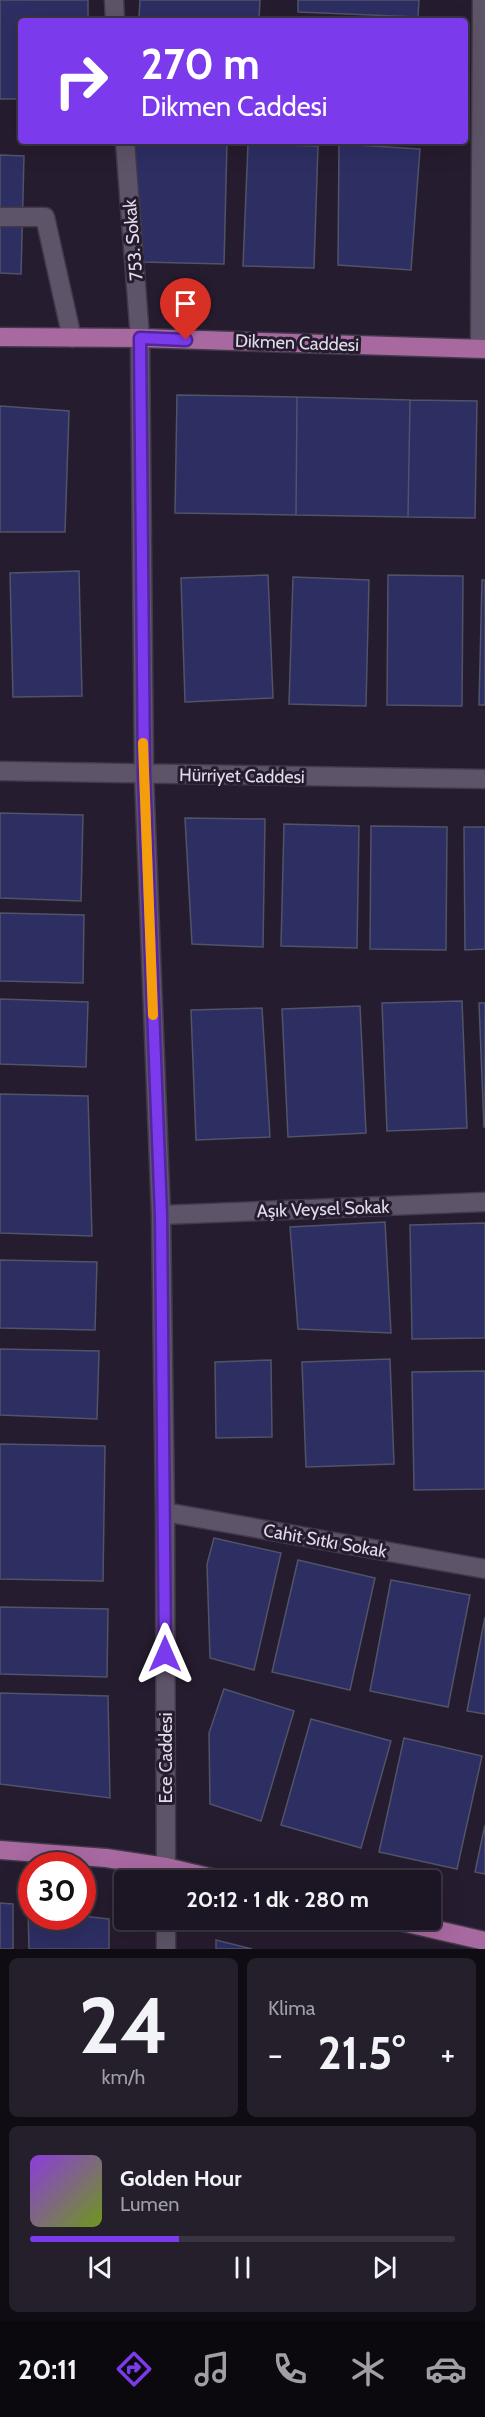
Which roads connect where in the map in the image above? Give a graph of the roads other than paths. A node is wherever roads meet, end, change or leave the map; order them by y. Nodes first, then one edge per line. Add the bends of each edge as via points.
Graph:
1 (114, 0) edge
2 (482, 0) edge
3 (115, 18) edge
4 (125, 144) edge
5 (0, 217) edge
6 (0, 337) edge
7 (72, 338) junction
8 (140, 338) junction
9 (482, 349) edge
10 (0, 771) edge
11 (144, 775) junction
12 (485, 779) edge
13 (485, 1202) edge
14 (161, 1215) junction
15 (165, 1512) junction
16 (485, 1569) edge
17 (0, 1850) edge
18 (151, 1870) edge
19 (166, 1870) edge
20 (166, 1930) edge
21 (437, 1930) edge
22 (485, 1941) edge
23 (166, 1949) edge

1 - 3 street
2 - 9 street
4 - 8 street, 753. Sokak
5 - 7 street via 45,217
6 - 7 main road, Dikmen Caddesi
7 - 8 main road, Dikmen Caddesi
8 - 9 main road, Dikmen Caddesi
8 - 11 street, Ece Caddesi
10 - 11 street, Hürriyet Caddesi
11 - 12 street, Hürriyet Caddesi
11 - 14 street, Ece Caddesi
13 - 14 street, Aşık Veysel Sokak
14 - 15 street, Ece Caddesi
15 - 16 street, Cahit Sıtkı Sokak
15 - 19 street, Ece Caddesi
17 - 18 main road via 106,1858
20 - 23 street
21 - 22 main road

